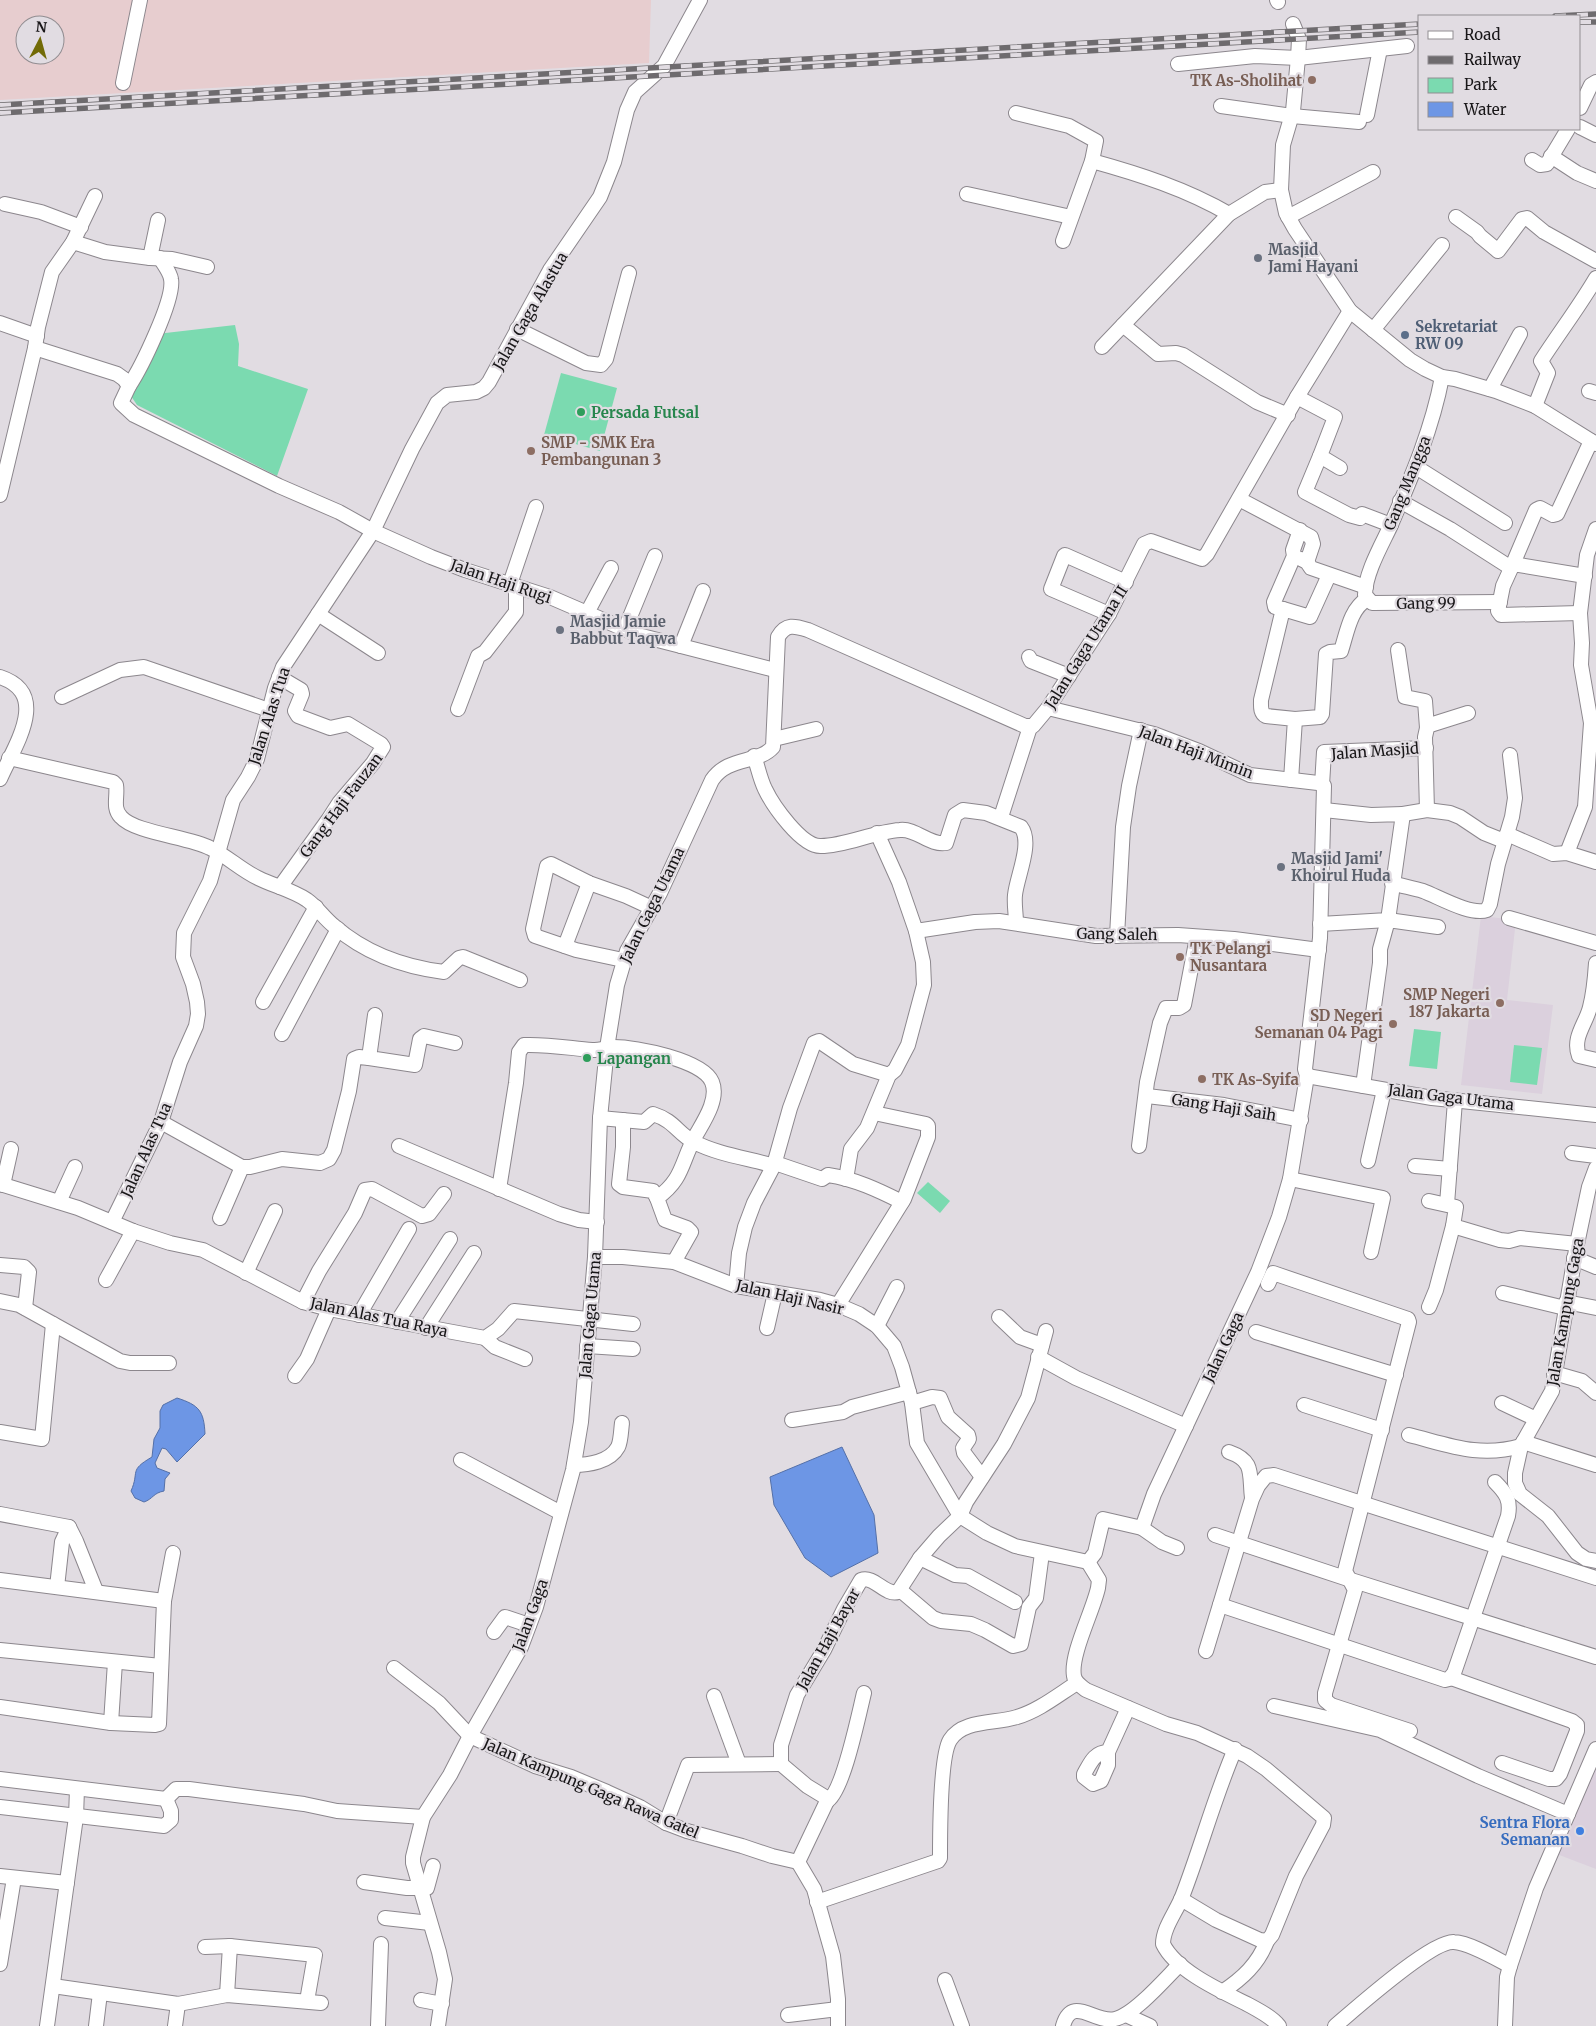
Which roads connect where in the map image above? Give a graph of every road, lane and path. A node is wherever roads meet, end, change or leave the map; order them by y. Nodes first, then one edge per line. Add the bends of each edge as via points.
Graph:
1 (140, 0) edge
2 (700, 0) edge
3 (1293, 24) dead end
4 (1407, 46) dead end
5 (1380, 49) junction
6 (1298, 58) junction
7 (1178, 64) dead end
8 (123, 82) dead end
9 (1596, 82) edge
10 (1221, 106) dead end
11 (1581, 106) edge
12 (1016, 113) dead end
13 (1292, 116) junction
14 (1581, 128) edge
15 (1567, 130) edge
16 (1596, 135) edge
17 (1550, 156) junction
18 (1532, 160) dead end
19 (1092, 161) junction
20 (1373, 172) dead end
21 (1596, 181) edge
22 (1281, 190) junction
23 (967, 194) dead end
24 (95, 196) dead end
25 (4, 204) dead end
26 (1229, 214) junction
27 (1072, 217) junction
28 (1288, 217) junction
29 (1456, 217) dead end
30 (158, 220) dead end
31 (81, 227) junction
32 (1063, 241) dead end
33 (73, 242) junction
34 (1442, 245) dead end
35 (155, 258) junction
36 (1596, 262) edge
37 (207, 266) dead end
38 (629, 273) dead end
39 (1596, 278) edge
40 (1350, 311) junction
41 (0, 323) edge
42 (1123, 325) junction
43 (517, 329) junction
44 (1373, 330) junction
45 (1520, 334) dead end
46 (36, 342) junction
47 (1102, 347) dead end
48 (1442, 378) junction
49 (129, 386) junction
50 (1490, 389) junction
51 (1297, 397) junction
52 (1535, 406) junction
53 (1288, 415) junction
54 (1593, 442) edge
55 (1320, 456) junction
56 (1416, 467) junction
57 (1340, 468) dead end
58 (0, 495) edge
59 (1239, 499) junction
60 (1400, 501) junction
61 (536, 507) dead end
62 (1505, 523) dead end
63 (1391, 525) junction
64 (1596, 529) edge
65 (373, 530) junction
66 (655, 556) dead end
67 (1301, 559) junction
68 (1512, 566) junction
69 (611, 568) dead end
70 (1329, 575) junction
71 (1584, 576) junction
72 (1126, 582) junction
73 (513, 585) junction
74 (703, 591) dead end
75 (1366, 593) junction
76 (1500, 602) junction
77 (1282, 609) junction
78 (1580, 612) junction
79 (587, 613) junction
80 (318, 614) junction
81 (1110, 614) junction
82 (625, 629) junction
83 (680, 646) junction
84 (1398, 650) dead end
85 (378, 653) dead end
86 (1029, 657) dead end
87 (775, 670) junction
88 (1069, 676) junction
89 (0, 677) edge
90 (279, 677) junction
91 (62, 697) dead end
92 (1048, 708) junction
93 (458, 709) dead end
94 (269, 710) junction
95 (1468, 713) dead end
96 (1296, 719) junction
97 (1030, 727) junction
98 (816, 728) dead end
99 (1427, 728) junction
100 (1141, 730) junction
101 (774, 739) junction
102 (1426, 748) junction
103 (1510, 755) dead end
104 (754, 756) junction
105 (9, 758) junction
106 (0, 778) edge
107 (1291, 780) junction
108 (1322, 785) junction
109 (1324, 810) junction
110 (1427, 810) junction
111 (1403, 814) junction
112 (1001, 818) junction
113 (877, 833) junction
114 (1505, 837) junction
115 (218, 853) junction
116 (1568, 853) junction
117 (1596, 862) edge
118 (589, 883) junction
119 (1392, 883) junction
120 (280, 887) junction
121 (316, 908) junction
122 (652, 908) junction
123 (1510, 918) dead end
124 (1388, 920) junction
125 (1016, 923) junction
126 (1320, 924) junction
127 (1438, 927) dead end
128 (338, 929) junction
129 (916, 931) junction
130 (1117, 936) junction
131 (1196, 937) junction
132 (1596, 943) edge
133 (565, 946) junction
134 (1319, 950) junction
135 (623, 960) junction
136 (1596, 963) edge
137 (520, 980) dead end
138 (263, 1002) dead end
139 (375, 1015) dead end
140 (282, 1034) dead end
141 (456, 1044) dead end
142 (607, 1048) junction
143 (369, 1058) junction
144 (1596, 1060) edge
145 (889, 1075) junction
146 (1308, 1076) junction
147 (1363, 1086) junction
148 (1384, 1090) junction
149 (1146, 1096) junction
150 (1455, 1101) junction
151 (874, 1113) junction
152 (1596, 1114) edge
153 (600, 1118) junction
154 (623, 1120) junction
155 (1301, 1120) junction
156 (161, 1122) junction
157 (692, 1141) junction
158 (399, 1146) dead end
159 (1139, 1146) dead end
160 (11, 1149) dead end
161 (1572, 1152) dead end
162 (1596, 1156) edge
163 (1368, 1160) dead end
164 (774, 1165) junction
165 (1415, 1166) dead end
166 (242, 1167) junction
167 (76, 1168) dead end
168 (1596, 1168) edge
169 (1450, 1169) junction
170 (846, 1179) junction
171 (1290, 1179) junction
172 (1, 1184) edge
173 (499, 1189) junction
174 (444, 1194) dead end
175 (657, 1198) junction
176 (1429, 1201) dead end
177 (59, 1202) junction
178 (902, 1202) junction
179 (1446, 1204) junction
180 (1591, 1206) edge
181 (275, 1211) dead end
182 (220, 1218) dead end
183 (112, 1222) junction
184 (596, 1222) junction
185 (1452, 1226) junction
186 (409, 1229) dead end
187 (133, 1231) junction
188 (450, 1239) dead end
189 (1577, 1244) junction
190 (1371, 1252) dead end
191 (474, 1253) dead end
192 (595, 1257) junction
193 (1574, 1258) junction
194 (674, 1262) junction
195 (0, 1265) edge
196 (1596, 1267) edge
197 (246, 1273) junction
198 (1273, 1273) dead end
199 (106, 1280) dead end
200 (736, 1286) junction
201 (897, 1287) dead end
202 (775, 1293) junction
203 (1503, 1293) dead end
204 (0, 1301) edge
205 (303, 1302) junction
206 (838, 1305) junction
207 (1566, 1305) junction
208 (1429, 1307) dead end
209 (25, 1308) junction
210 (1596, 1308) edge
211 (329, 1309) junction
212 (358, 1315) junction
213 (999, 1317) dead end
214 (589, 1320) junction
215 (397, 1322) junction
216 (53, 1324) junction
217 (633, 1324) dead end
218 (877, 1326) junction
219 (426, 1328) junction
220 (767, 1328) dead end
221 (1046, 1331) dead end
222 (1256, 1332) dead end
223 (485, 1338) junction
224 (587, 1346) junction
225 (633, 1349) dead end
226 (1040, 1351) junction
227 (526, 1359) dead end
228 (169, 1363) dead end
229 (1554, 1373) junction
230 (295, 1376) dead end
231 (1396, 1376) junction
232 (1596, 1393) edge
233 (910, 1398) junction
234 (1502, 1403) dead end
235 (1304, 1405) dead end
236 (1536, 1419) junction
237 (792, 1420) dead end
238 (581, 1422) joint
239 (622, 1423) dead end
240 (1186, 1426) junction
241 (1382, 1430) junction
242 (0, 1432) edge
243 (1409, 1435) dead end
244 (1522, 1444) junction
245 (1229, 1452) dead end
246 (461, 1460) dead end
247 (574, 1465) junction
248 (1596, 1465) edge
249 (982, 1476) junction
250 (1495, 1482) dead end
251 (1252, 1499) junction
252 (1362, 1503) junction
253 (561, 1513) junction
254 (0, 1514) edge
255 (960, 1516) junction
256 (69, 1528) junction
257 (1142, 1528) junction
258 (1215, 1535) dead end
259 (1238, 1542) junction
260 (1498, 1547) junction
261 (1177, 1548) dead end
262 (173, 1553) dead end
263 (1042, 1553) junction
264 (920, 1558) junction
265 (1596, 1561) edge
266 (1088, 1562) junction
267 (1596, 1578) edge
268 (0, 1580) edge
269 (1351, 1580) junction
270 (56, 1587) junction
271 (900, 1590) junction
272 (96, 1591) junction
273 (164, 1601) junction
274 (1015, 1602) dead end
275 (1220, 1605) junction
276 (1473, 1618) junction
277 (529, 1625) junction
278 (494, 1632) dead end
279 (1340, 1646) junction
280 (0, 1650) edge
281 (1206, 1651) dead end
282 (1596, 1657) edge
283 (115, 1662) junction
284 (161, 1666) junction
285 (394, 1668) dead end
286 (1451, 1678) junction
287 (1077, 1684) junction
288 (864, 1693) dead end
289 (714, 1696) dead end
290 (1274, 1706) dead end
291 (0, 1708) edge
292 (1128, 1708) junction
293 (111, 1723) junction
294 (1410, 1731) dead end
295 (470, 1736) junction
296 (1235, 1749) junction
297 (1596, 1749) edge
298 (1108, 1752) dead end
299 (1502, 1763) dead end
300 (740, 1764) junction
301 (781, 1764) junction
302 (0, 1779) edge
303 (77, 1789) junction
304 (166, 1799) junction
305 (827, 1801) junction
306 (0, 1807) edge
307 (1568, 1814) junction
308 (76, 1817) junction
309 (423, 1817) junction
310 (666, 1822) junction
311 (798, 1862) junction
312 (433, 1866) dead end
313 (7, 1877) edge
314 (364, 1882) dead end
315 (67, 1883) junction
316 (420, 1889) junction
317 (1181, 1899) junction
318 (817, 1902) junction
319 (385, 1918) dead end
320 (430, 1922) junction
321 (2, 1936) edge
322 (1267, 1941) junction
323 (381, 1944) dead end
324 (205, 1946) dead end
325 (230, 1946) junction
326 (0, 1964) edge
327 (1180, 1964) junction
328 (1510, 1966) junction
329 (945, 1980) dead end
330 (53, 1986) junction
331 (1222, 1992) junction
332 (100, 1993) junction
333 (227, 1996) junction
334 (420, 2000) dead end
335 (178, 2004) junction
336 (442, 2004) junction
337 (838, 2009) junction
338 (788, 2015) dead end
339 (1126, 2015) junction
340 (47, 2026) edge
341 (96, 2026) edge
342 (175, 2026) edge
343 (378, 2026) edge
344 (438, 2026) edge
345 (838, 2026) edge
346 (962, 2026) edge
347 (1063, 2026) edge
348 (1150, 2026) edge
349 (1279, 2026) edge
350 (1335, 2026) edge
351 (1505, 2026) edge

1 - 8 street
2 - 43 street, Jalan Gaga Alastua via 664,66 635,92 600,197 550,270
3 - 6 street via 1299,39
4 - 5 street
5 - 6 street
5 - 13 street via 1363,119
6 - 7 street via 1255,56
6 - 13 street
9 - 11 street
10 - 13 street
12 - 19 street via 1069,126 1094,139 1097,143
13 - 22 street via 1283,145
14 - 16 street
15 - 17 street
17 - 18 street via 1544,165
17 - 21 street
19 - 26 street via 1144,175
19 - 27 street
20 - 28 street
22 - 26 street via 1265,192
22 - 28 street
23 - 27 street
24 - 31 street
25 - 31 street via 41,212
26 - 42 street
27 - 32 street
28 - 40 street
29 - 36 street via 1498,251 1522,219 1527,218 1544,232
30 - 35 street
31 - 33 street
33 - 35 street via 105,252
33 - 46 street via 52,272
34 - 44 street
35 - 37 street
35 - 49 street via 170,274 172,287 141,368
38 - 43 street via 606,359 601,365 586,363
39 - 52 street via 1541,361 1548,373
40 - 44 street
40 - 51 street, Jalan Gaga Utama II
41 - 46 street
42 - 47 street
42 - 53 street via 1158,354 1183,355 1257,402
43 - 65 street, Jalan Gaga Alastua via 484,388 447,396 437,403
44 - 48 street via 1410,360
45 - 50 street
46 - 49 street via 117,374
46 - 58 street
48 - 50 street
48 - 56 street, Gang Mangga via 1436,411
49 - 65 street, Jalan Haji Rugi via 121,403 134,415
50 - 52 street
51 - 53 street, Jalan Gaga Utama II
51 - 55 street via 1335,417
52 - 54 street
53 - 59 street, Jalan Gaga Utama II
54 - 68 street via 1557,514 1540,508 1536,510
55 - 57 street
55 - 63 street via 1305,492 1349,515 1360,518 1362,514
56 - 60 street, Gang Mangga
56 - 62 street
59 - 67 street via 1300,530 1293,550
59 - 72 street, Jalan Gaga Utama II via 1202,559 1147,542
60 - 63 street, Gang Mangga
60 - 68 street
61 - 73 street
63 - 75 street, Gang Mangga via 1376,557
64 - 71 street via 1589,546
65 - 73 street, Jalan Haji Rugi via 456,567
65 - 80 street, Jalan Alas Tua
66 - 82 street
67 - 70 street, Gang 99 via 1311,568
67 - 77 street via 1274,602 1275,607
68 - 71 street
68 - 76 street
69 - 79 street
70 - 75 street, Gang 99
70 - 77 street via 1310,617
71 - 78 street
72 - 81 street, Jalan Gaga Utama II
72 - 81 street via 1064,556 1051,589
73 - 79 street, Jalan Haji Rugi
73 - 93 street via 516,612 485,652 478,656
74 - 83 street
75 - 76 street, Gang 99 via 1372,604
75 - 96 street via 1354,611 1341,651 1326,654 1322,714 1320,717
76 - 78 street via 1498,611 1501,615
77 - 96 street via 1261,709 1266,716
78 - 116 street via 1581,665 1591,723 1585,807
79 - 82 street, Jalan Haji Rugi
80 - 85 street
80 - 90 street, Jalan Alas Tua
81 - 88 street, Jalan Gaga Utama II
82 - 83 street, Jalan Haji Rugi
83 - 87 street, Jalan Haji Rugi
84 - 99 street, Jalan Masjid via 1405,697 1425,702
86 - 88 street via 1031,661
87 - 97 street via 778,637 787,627 795,626
87 - 101 street
88 - 92 street, Jalan Gaga Utama II
89 - 105 street via 18,688 27,706 26,719
90 - 94 street, Jalan Alas Tua
90 - 120 street, Gang Haji Fauzan via 301,690 295,711 298,716 330,728 348,724 383,747 339,802
91 - 94 street via 120,670 144,667
92 - 97 street, Jalan Gaga Utama II
92 - 100 street, Jalan Haji Mimin
94 - 115 street, Jalan Alas Tua via 257,760 230,805
95 - 99 street
96 - 107 street
97 - 112 street
98 - 101 street
99 - 102 street
100 - 107 street, Jalan Haji Mimin via 1199,751 1250,776
100 - 130 street via 1124,827
101 - 104 street, Jalan Gaga Utama via 770,751
102 - 108 street, Jalan Masjid via 1324,752
102 - 110 street
103 - 114 street via 1516,798
104 - 113 street via 765,789 781,814 801,838 813,846 827,846
104 - 122 street, Jalan Gaga Utama via 730,765 716,775
105 - 106 street
105 - 115 street via 113,782 117,790 117,811 122,818 141,827 210,847
107 - 108 street, Jalan Haji Mimin
108 - 109 street via 1325,789
109 - 111 street via 1371,815
109 - 126 street
110 - 111 street
110 - 114 street via 1460,817 1484,833
111 - 119 street
112 - 113 street via 962,810 955,815 948,841 943,844 908,830
112 - 125 street via 1021,827 1026,835 1015,896
113 - 129 street
114 - 116 street via 1553,854
114 - 119 street via 1489,907 1484,911 1460,907
115 - 120 street via 258,878
115 - 156 street, Jalan Alas Tua via 210,881 182,939 183,957 197,1002 197,1020
116 - 117 street
118 - 122 street
118 - 133 street
118 - 133 street via 551,864 548,866 533,933 540,939
119 - 124 street
120 - 121 street
121 - 128 street
121 - 138 street
122 - 135 street, Jalan Gaga Utama
123 - 132 street
124 - 126 street
124 - 127 street
124 - 147 street via 1380,949
125 - 129 street, Gang Saleh via 975,922
125 - 130 street, Gang Saleh via 1057,931
126 - 134 street
128 - 137 street via 386,959 423,970 444,972 463,957
128 - 140 street
129 - 145 street via 924,985 908,1045
130 - 131 street, Gang Saleh
131 - 134 street, Gang Saleh
131 - 149 street via 1184,1005 1166,1008 1160,1023
133 - 135 street
134 - 146 street via 1305,1069
135 - 142 street, Jalan Gaga Utama
136 - 144 street via 1592,1001 1579,1033 1577,1051 1582,1058
139 - 143 street
141 - 143 street via 424,1036 420,1039 415,1065
142 - 153 street, Jalan Gaga Utama
142 - 157 street via 651,1052 692,1066 712,1081 709,1113
142 - 173 street via 521,1047
143 - 166 street via 354,1059 349,1091 329,1159 320,1163 282,1159
145 - 151 street
145 - 164 street via 853,1064 816,1041 790,1108
146 - 147 street, Jalan Gaga Utama
146 - 155 street, Jalan Gaga
147 - 148 street, Jalan Gaga Utama
148 - 150 street, Jalan Gaga Utama
148 - 163 street
149 - 155 street, Gang Haji Saih via 1224,1105
149 - 159 street
150 - 152 street, Jalan Gaga Utama via 1494,1102
150 - 169 street
151 - 170 street via 851,1149
151 - 178 street via 928,1126 928,1137
153 - 154 street
153 - 184 street, Jalan Gaga Utama
154 - 157 street via 646,1121 653,1114 664,1118
154 - 175 street via 619,1184 626,1188 652,1190
155 - 171 street, Jalan Gaga
156 - 166 street
156 - 183 street, Jalan Alas Tua
157 - 164 street
157 - 175 street via 676,1181
158 - 173 street
160 - 172 street
161 - 162 street
164 - 170 street via 822,1179 828,1175
164 - 200 street via 745,1227
165 - 169 street
166 - 182 street
167 - 177 street
168 - 180 street, Jalan Kampung Gaga via 1588,1188
169 - 179 street
170 - 178 street
171 - 190 street via 1384,1198
171 - 240 street, Jalan Gaga via 1258,1272
172 - 177 street, Jalan Alas Tua Raya
173 - 184 street via 559,1214
174 - 205 street via 429,1214 422,1216 372,1190 365,1190
175 - 194 street via 665,1220 690,1232
176 - 179 street
177 - 183 street, Jalan Alas Tua Raya
178 - 206 street
179 - 185 street via 1456,1207
180 - 189 street, Jalan Kampung Gaga
181 - 197 street
183 - 187 street, Jalan Alas Tua Raya
184 - 192 street, Jalan Gaga Utama
185 - 189 street via 1500,1240 1520,1238
185 - 208 street
186 - 212 street
187 - 197 street, Jalan Alas Tua Raya via 203,1250
187 - 199 street
188 - 215 street
189 - 193 street, Jalan Kampung Gaga
191 - 219 street
192 - 194 street, Jalan Haji Nasir via 623,1256
192 - 214 street, Jalan Gaga Utama
193 - 196 street
193 - 207 street, Jalan Kampung Gaga
194 - 200 street, Jalan Haji Nasir
195 - 209 street via 24,1267 29,1272
197 - 205 street, Jalan Alas Tua Raya
198 - 231 street via 1408,1319
200 - 202 street, Jalan Haji Nasir
201 - 218 street
202 - 206 street, Jalan Haji Nasir
202 - 220 street
203 - 207 street
204 - 209 street
205 - 211 street, Jalan Alas Tua Raya
206 - 218 street, Jalan Haji Nasir
207 - 210 street
207 - 229 street, Jalan Kampung Gaga
209 - 216 street
211 - 212 street, Jalan Alas Tua Raya
211 - 230 street via 307,1359
212 - 215 street, Jalan Alas Tua Raya
213 - 226 street
214 - 217 street
214 - 223 street via 514,1311
214 - 224 street, Jalan Gaga Utama
215 - 219 street, Jalan Alas Tua Raya
216 - 228 street via 120,1361
216 - 242 street via 42,1439
218 - 233 street, Jalan Haji Nasir via 894,1346
219 - 223 street, Jalan Alas Tua Raya
221 - 226 street
222 - 231 street
223 - 227 street via 495,1347
224 - 225 street
224 - 238 street, Jalan Gaga Utama
226 - 240 street via 1076,1378
226 - 249 street via 1028,1398 1004,1444
229 - 232 street via 1582,1381
229 - 236 street, Jalan Kampung Gaga via 1552,1390
231 - 241 street
233 - 237 street
233 - 249 street via 940,1398 948,1417 968,1436 964,1453
233 - 255 street, Jalan Haji Nasir via 916,1444
234 - 236 street
235 - 241 street
236 - 244 street, Jalan Kampung Gaga
238 - 247 street, Jalan Gaga
239 - 247 street via 619,1446 612,1455 585,1465
240 - 257 street, Jalan Gaga
241 - 252 street
243 - 244 street via 1474,1451 1495,1452
244 - 248 street
244 - 265 street, Jalan Kampung Gaga via 1515,1472 1518,1490 1548,1516 1577,1553
245 - 251 street via 1242,1457 1248,1464
246 - 253 street
247 - 253 street, Jalan Gaga
249 - 255 street
250 - 260 street via 1506,1493 1510,1505
251 - 252 street via 1266,1476 1274,1475
251 - 259 street
252 - 260 street
252 - 269 street via 1345,1571
253 - 277 street, Jalan Gaga
254 - 256 street
255 - 263 street, Jalan Haji Nasir via 1015,1546
255 - 264 street
256 - 270 street via 62,1542
256 - 272 street
257 - 261 street
257 - 266 street via 1103,1519 1095,1552
258 - 259 street
259 - 269 street
259 - 275 street
260 - 267 street
260 - 276 street
262 - 273 street
263 - 266 street, Jalan Haji Nasir
263 - 271 street via 1036,1598 1029,1607 1018,1646 971,1624 932,1618
264 - 271 street
264 - 274 street via 955,1576 968,1576
266 - 287 street via 1099,1580 1075,1663
268 - 270 street
269 - 276 street
269 - 279 street via 1355,1590
270 - 272 street
271 - 301 street, Jalan Haji Bayar via 891,1593 866,1579 859,1582 797,1695 781,1745
272 - 273 street
273 - 284 street
275 - 279 street
275 - 281 street
276 - 282 street
276 - 286 street
277 - 278 street via 505,1617
277 - 295 street, Jalan Gaga via 521,1647
279 - 286 street via 1444,1680
279 - 294 street via 1325,1700 1331,1706
280 - 283 street
283 - 284 street
283 - 293 street
284 - 293 street via 159,1724
285 - 295 street via 439,1703
286 - 299 street via 1577,1724 1556,1779
287 - 292 street
287 - 318 street via 1018,1717 965,1726 949,1740 945,1754 938,1861
288 - 305 street via 851,1750 834,1796
289 - 300 street
290 - 307 street via 1380,1730
291 - 293 street
292 - 296 street
292 - 298 street
295 - 309 street, Jalan Gaga
295 - 310 street, Jalan Kampung Gaga Rawa Gatel via 535,1766 606,1792
296 - 317 street
296 - 322 street via 1266,1768 1324,1818
297 - 307 street
300 - 301 street
300 - 310 street via 688,1764
301 - 305 street
302 - 303 street
303 - 304 street
303 - 308 street
304 - 308 street via 171,1820 164,1826
304 - 309 street via 176,1789 189,1789 337,1811
305 - 311 street
306 - 308 street
307 - 328 street via 1536,1888
308 - 315 street
309 - 316 street, Jalan Gaga via 412,1857
310 - 311 street, Jalan Kampung Gaga Rawa Gatel via 687,1831
311 - 318 street via 814,1889
312 - 316 street via 429,1885
313 - 315 street
313 - 321 street
314 - 316 street
315 - 330 street
316 - 320 street, Jalan Gaga
317 - 322 street via 1216,1920
317 - 327 street via 1163,1939 1165,1947
318 - 337 street via 833,1956
319 - 320 street
320 - 336 street, Jalan Gaga via 445,1979
321 - 326 street
322 - 331 street via 1250,1971
323 - 343 street
324 - 325 street
325 - 333 street
325 - 333 street via 315,1955 314,2002
327 - 331 street
327 - 339 street
328 - 350 street via 1450,1942 1385,1983
328 - 351 street
329 - 346 street
330 - 332 street
330 - 340 street
331 - 349 street via 1255,2008
332 - 335 street
332 - 341 street
333 - 335 street
334 - 336 street
335 - 342 street
336 - 344 street, Jalan Gaga
337 - 338 street
337 - 345 street
339 - 347 street via 1108,2021 1078,2010 1067,2016
339 - 348 street

